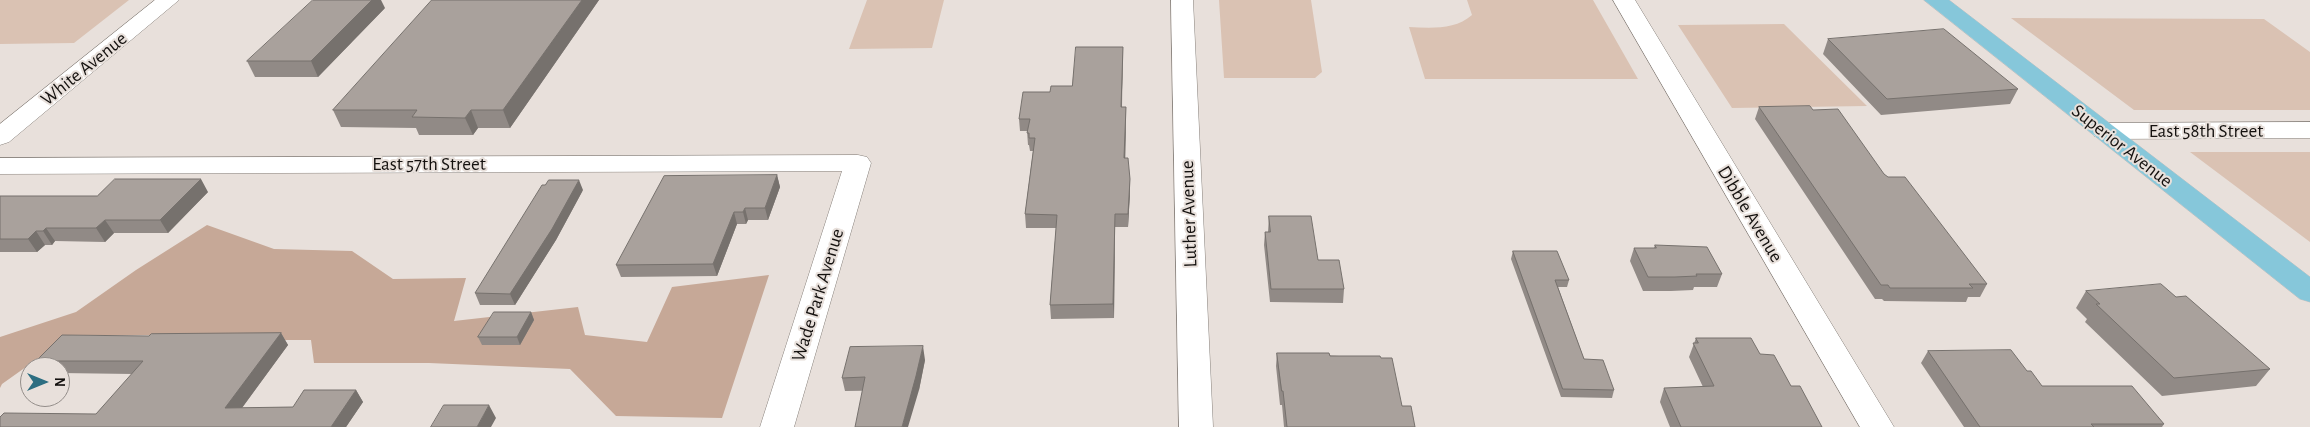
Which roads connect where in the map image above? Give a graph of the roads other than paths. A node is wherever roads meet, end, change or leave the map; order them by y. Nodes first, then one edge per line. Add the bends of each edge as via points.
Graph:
1 (168, 0) edge
2 (1182, 0) edge
3 (1624, 0) edge
4 (1935, 0) edge
5 (2310, 130) edge
6 (2102, 131) junction
7 (0, 138) edge
8 (858, 163) joint
9 (0, 166) edge
10 (2310, 292) edge
11 (777, 427) edge
12 (1196, 427) edge
13 (1877, 427) edge

1 - 7 street, White Avenue
2 - 12 street, Luther Avenue
3 - 13 street, Dibble Avenue
4 - 6 main road, Superior Avenue
5 - 6 street, East 58th Street
6 - 10 main road, Superior Avenue
8 - 9 street, East 57th Street
8 - 11 street, Wade Park Avenue

